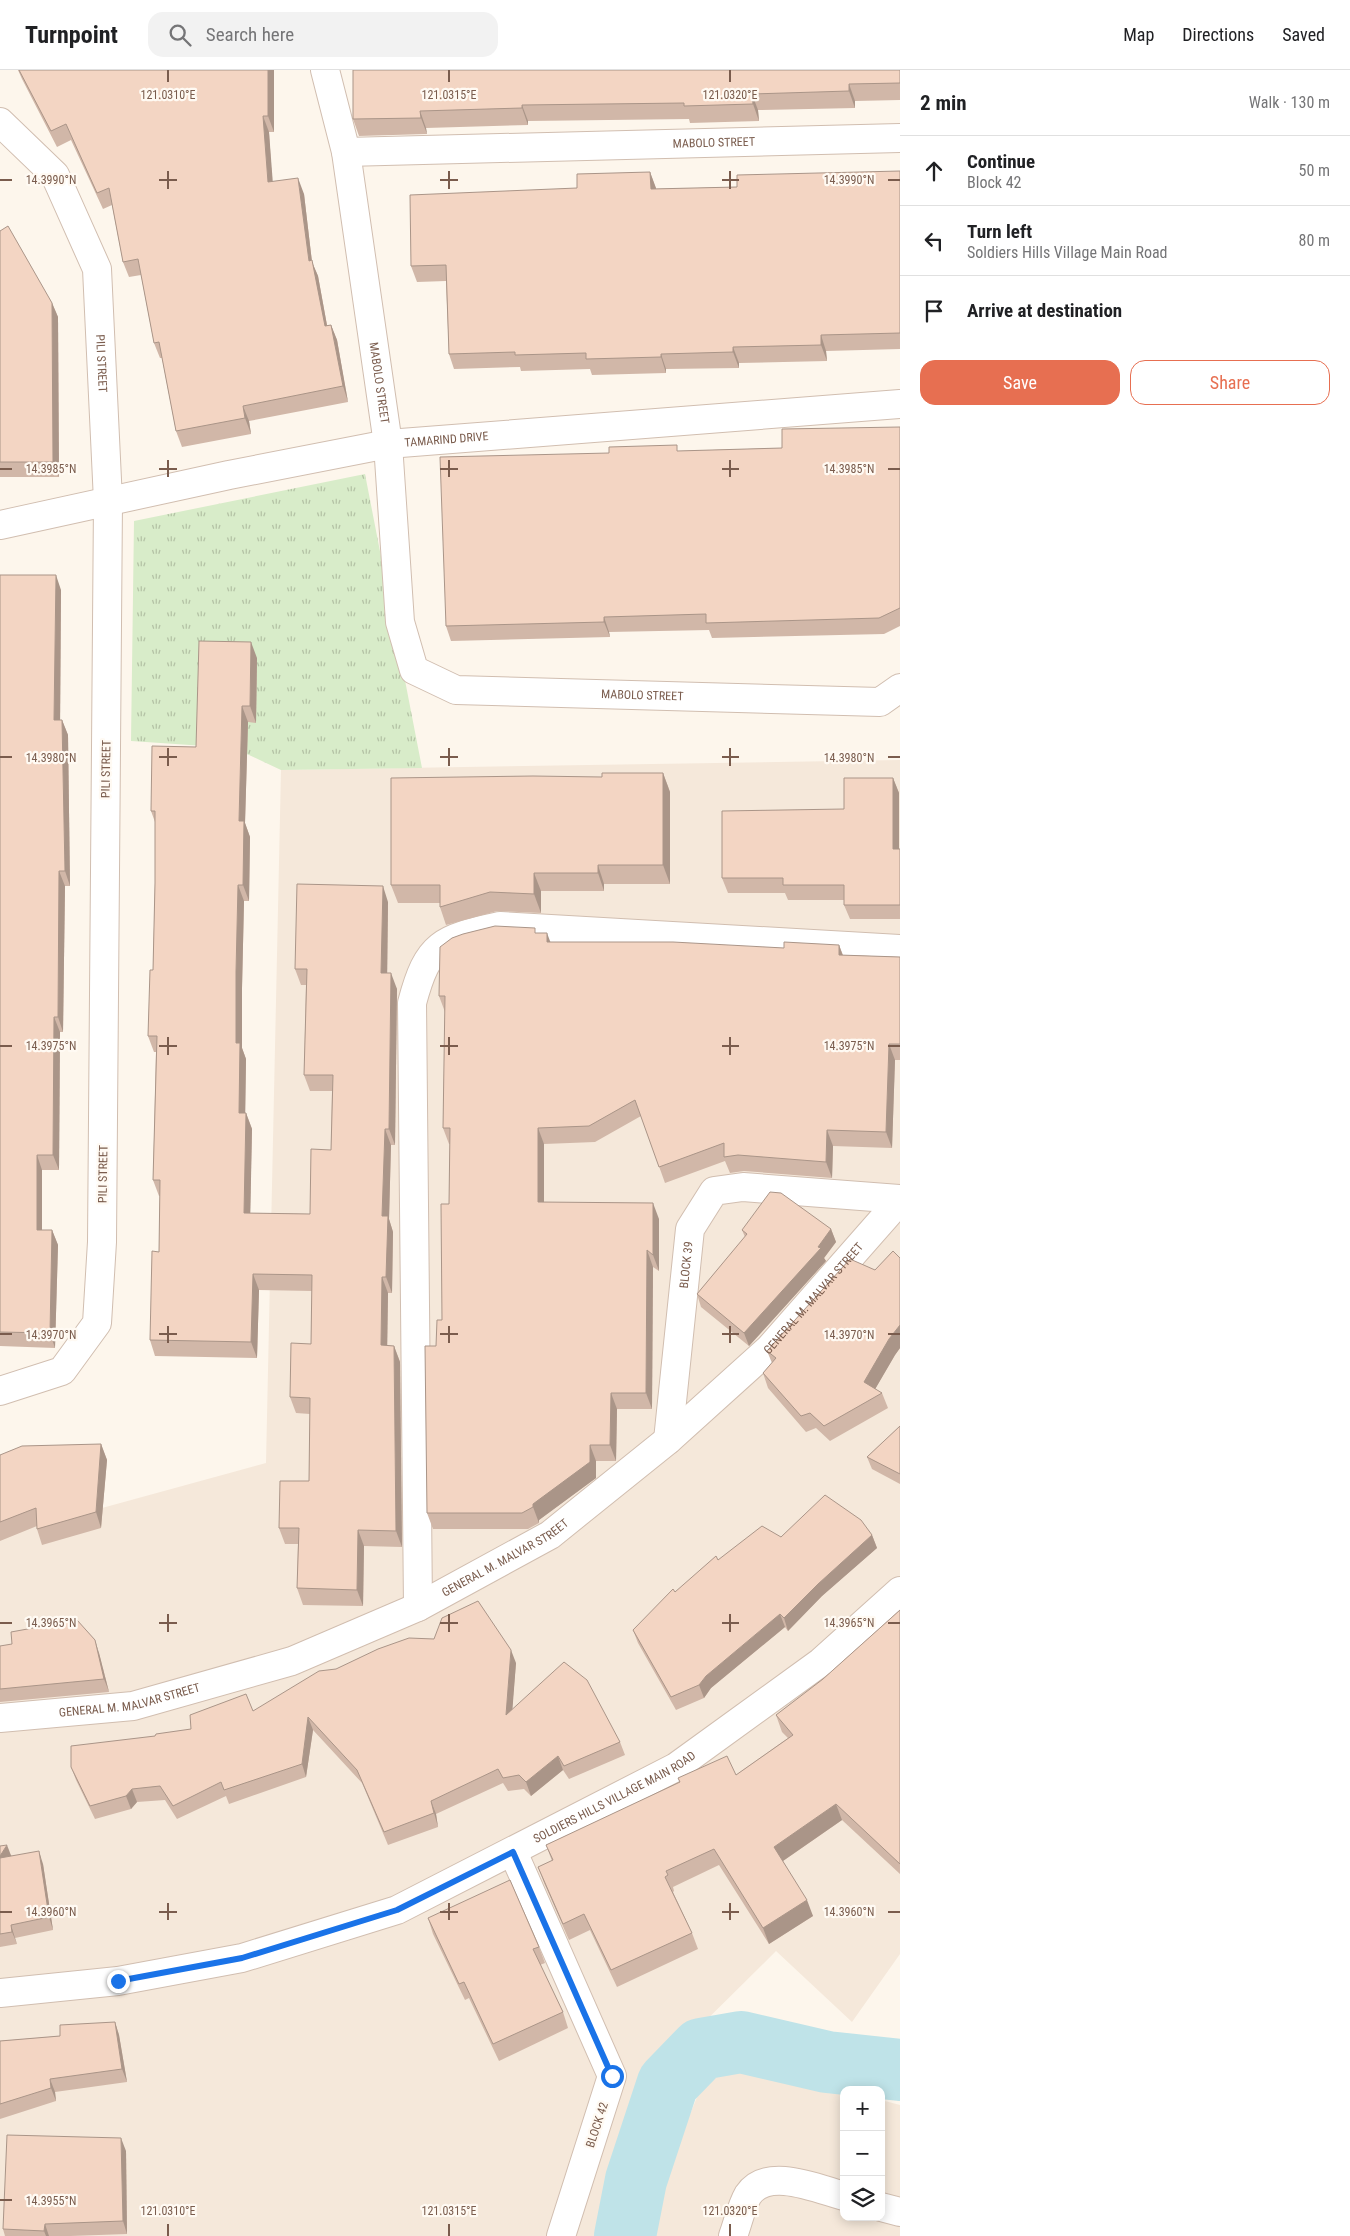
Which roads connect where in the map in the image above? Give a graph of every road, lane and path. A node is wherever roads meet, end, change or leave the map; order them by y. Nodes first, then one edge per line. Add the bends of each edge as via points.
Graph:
1 (325, 70) edge
2 (0, 122) edge
3 (900, 138) edge
4 (346, 152) junction
5 (900, 404) edge
6 (388, 444) junction
7 (108, 502) junction
8 (0, 525) edge
9 (900, 688) edge
10 (900, 949) edge
11 (900, 1200) edge
12 (0, 1391) edge
13 (668, 1440) junction
14 (900, 1591) edge
15 (418, 1607) junction
16 (0, 1718) edge
17 (513, 1852) junction
18 (0, 1993) edge
19 (840, 2195) edge
20 (885, 2208) edge
21 (900, 2212) edge
22 (561, 2236) edge
23 (733, 2236) edge

1 - 4 street
2 - 7 street, PILI STREET via 55,175 97,269
3 - 4 street, MABOLO STREET
4 - 6 street, MABOLO STREET
5 - 6 street, TAMARIND DRIVE
6 - 7 street, TAMARIND DRIVE
6 - 9 street, MABOLO STREET via 400,622 414,670 456,690 880,702
7 - 8 street, TAMARIND DRIVE
7 - 12 street, PILI STREET via 102,1242 97,1323 62,1371
10 - 15 street via 500,926 460,934 432,952 419,976 412,1003
11 - 13 street, GENERAL M. MALVAR STREET via 769,1349
11 - 13 street, BLOCK 39 via 743,1187 714,1191 690,1229
13 - 15 street, GENERAL M. MALVAR STREET via 550,1535
14 - 17 street, SOLDIERS HILLS VILLAGE MAIN ROAD via 821,1662 676,1767
15 - 16 street, GENERAL M. MALVAR STREET via 292,1660 133,1706
17 - 18 street, SOLDIERS HILLS VILLAGE MAIN ROAD via 397,1910 242,1958 118,1981
17 - 22 street, BLOCK 42 via 612,2076
19 - 23 street via 783,2180 764,2182 748,2194
20 - 21 street

